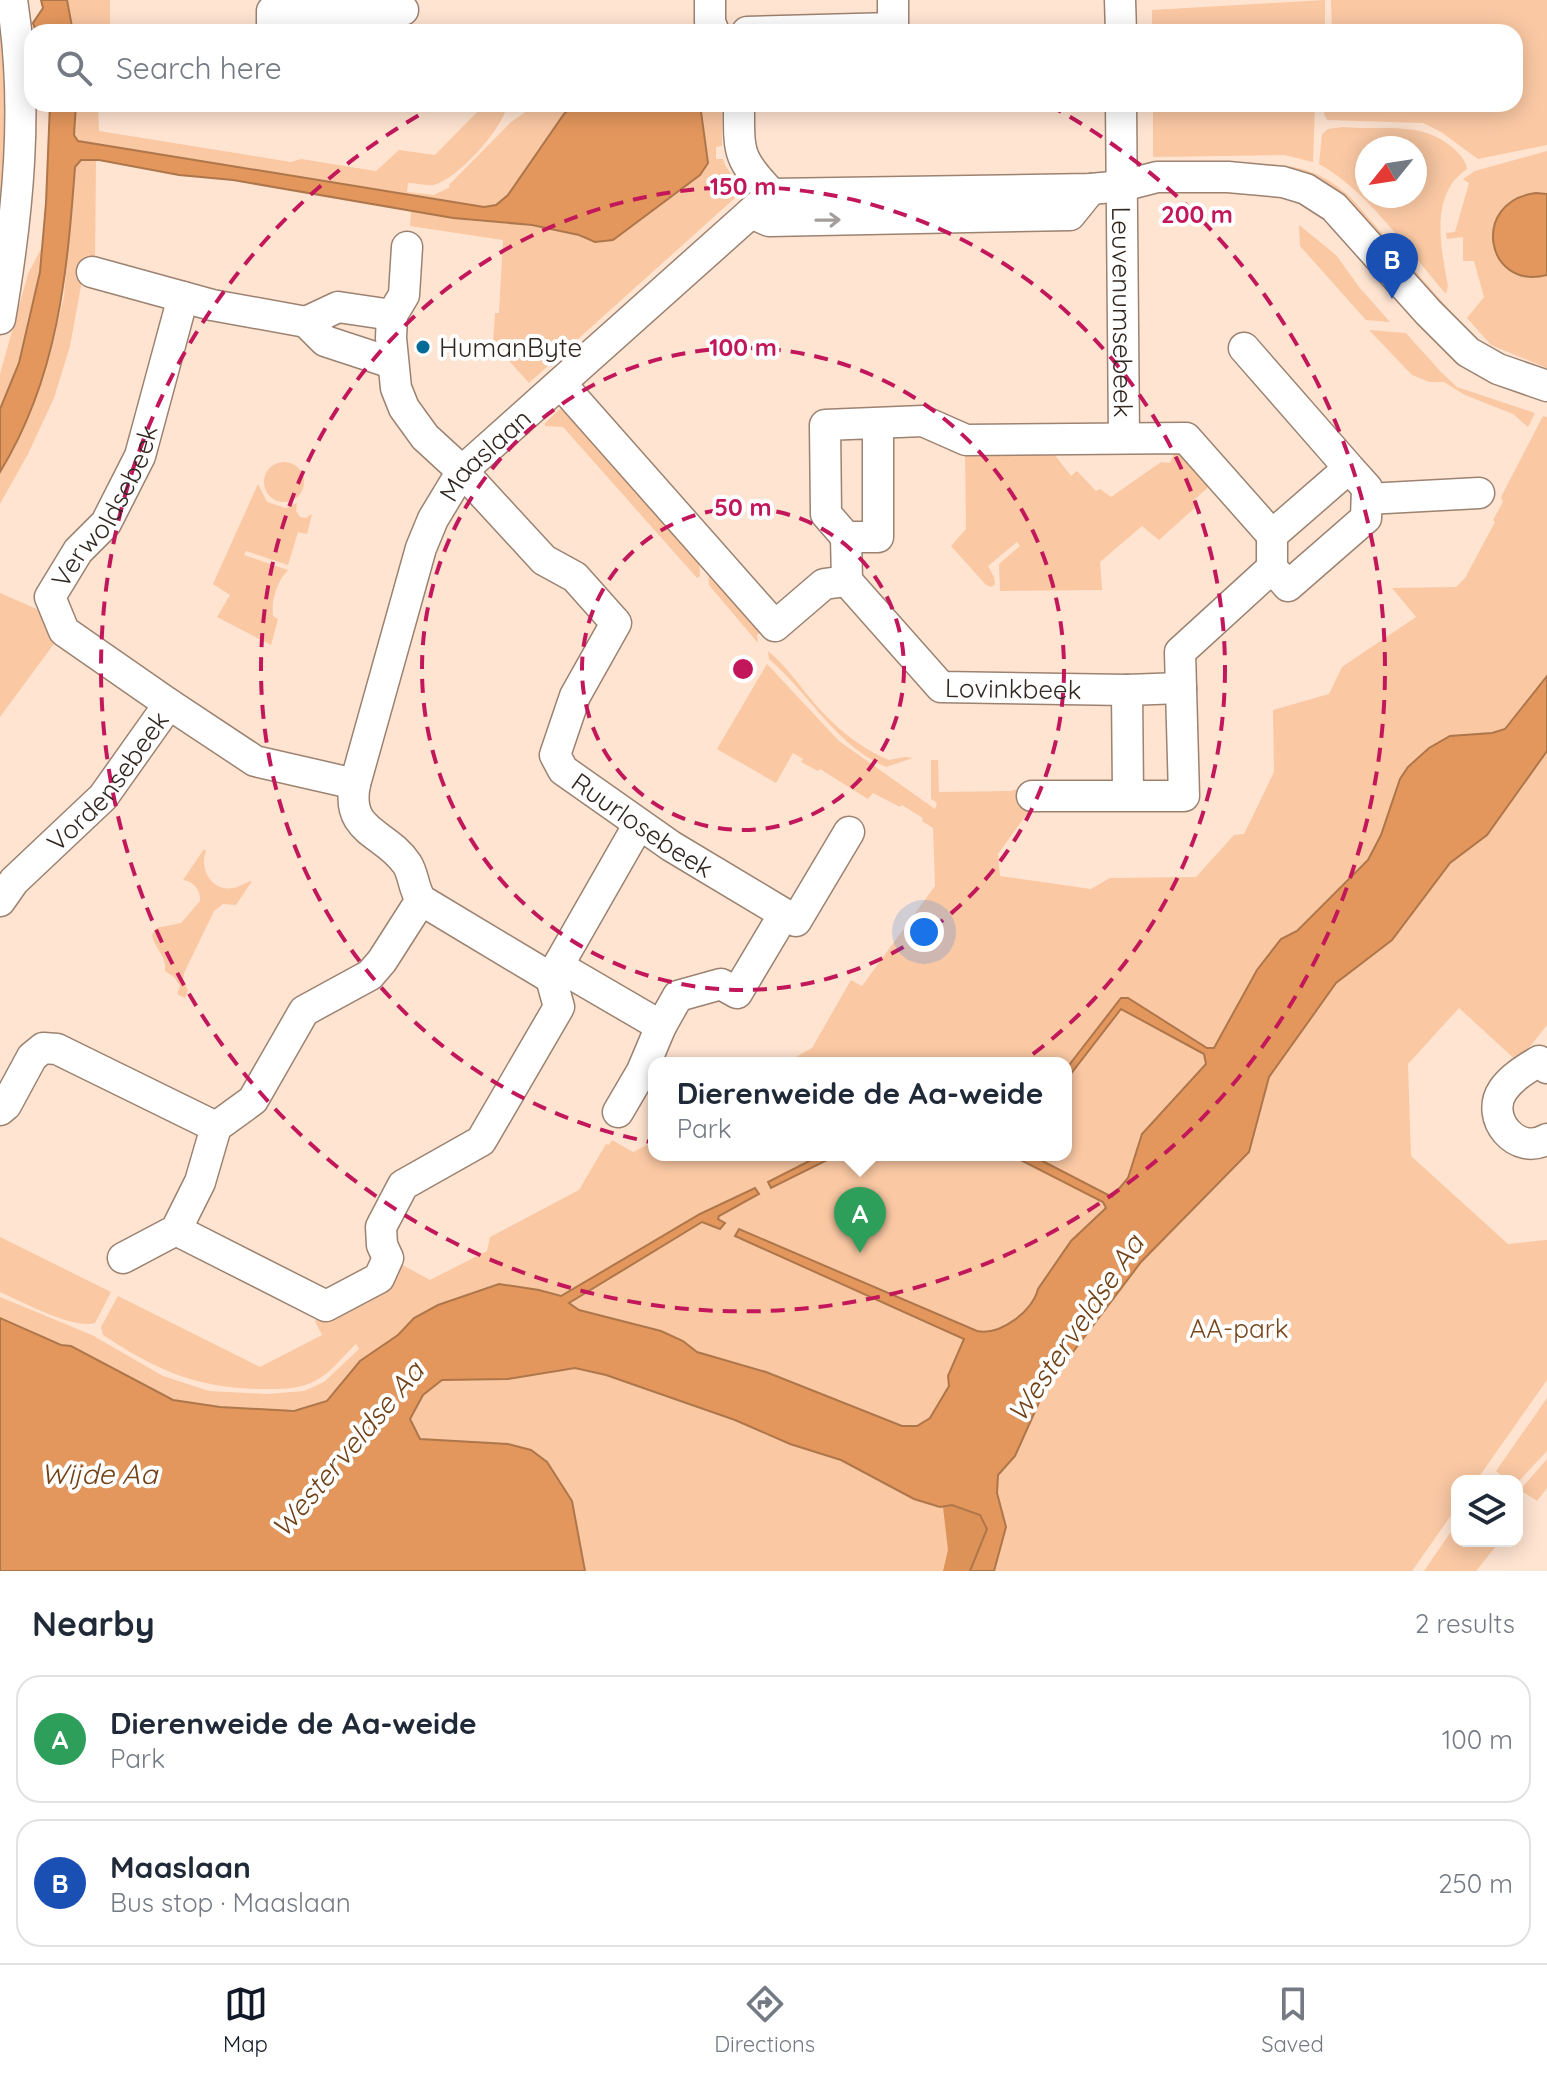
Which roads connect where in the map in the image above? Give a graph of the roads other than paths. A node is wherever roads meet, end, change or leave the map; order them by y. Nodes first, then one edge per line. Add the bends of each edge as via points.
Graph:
1 (12, 0) edge
2 (710, 0) edge
3 (893, 0) edge
4 (1120, 0) edge
5 (401, 14) edge
6 (272, 24) edge
7 (711, 24) edge
8 (893, 24) edge
9 (1121, 24) edge
10 (739, 112) edge
11 (1121, 112) edge
12 (1122, 186) junction
13 (762, 204) junction
14 (407, 247) dead end
15 (92, 272) dead end
16 (183, 297) junction
17 (392, 315) junction
18 (0, 319) edge
19 (306, 322) junction
20 (1244, 348) dead end
21 (392, 363) junction
22 (561, 384) junction
23 (1547, 386) edge
24 (1547, 399) edge
25 (878, 423) junction
26 (1124, 438) junction
27 (1349, 468) junction
28 (462, 471) junction
29 (1479, 493) dead end
30 (1367, 499) junction
31 (1272, 535) junction
32 (846, 537) junction
33 (1272, 568) junction
34 (847, 581) junction
35 (1181, 688) junction
36 (1127, 690) junction
37 (169, 704) junction
38 (355, 784) junction
39 (1128, 794) junction
40 (1032, 796) dead end
41 (639, 824) junction
42 (849, 832) dead end
43 (421, 900) junction
44 (0, 901) edge
45 (784, 914) junction
46 (554, 972) junction
47 (661, 1026) junction
48 (1544, 1057) edge
49 (0, 1110) edge
50 (618, 1112) dead end
51 (216, 1127) junction
52 (1547, 1139) edge
53 (176, 1230) junction
54 (123, 1258) dead end

1 - 18 street via 20,87 19,162 14,238
2 - 7 street
3 - 8 street
4 - 9 street
5 - 6 street via 272,11
10 - 13 street via 741,156
11 - 12 street, Leuvenumsebeek
12 - 13 street
12 - 23 street via 1157,177 1228,177 1306,189 1334,207 1468,352
12 - 24 street via 1145,194 1227,191 1274,196 1305,206 1361,253 1458,364 1472,374
12 - 26 street, Leuvenumsebeek
13 - 22 street, Maaslaan
14 - 17 street via 404,295
15 - 16 street
16 - 19 street
16 - 37 street, Verwoldsebeek via 140,456 106,523 78,551 50,597 64,631
17 - 19 street via 338,307
17 - 21 street
19 - 21 street via 325,341
20 - 27 street
21 - 28 street via 408,415
22 - 28 street, Maaslaan
22 - 34 street via 775,626 824,584
25 - 26 street via 923,421 966,440
25 - 32 street via 878,537
25 - 32 street via 825,425 826,514
26 - 31 street via 1186,438
27 - 30 street via 1367,488
27 - 31 street
28 - 38 street, Maaslaan via 421,548
28 - 41 street, Ruurlosebeek via 544,560 575,577 616,623 575,696 555,755 563,770
29 - 30 street
30 - 33 street via 1366,518 1288,586
31 - 33 street
32 - 34 street
33 - 35 street via 1180,652
34 - 36 street, Lovinkbeek via 941,687
35 - 36 street, Lovinkbeek
35 - 39 street via 1184,796
36 - 39 street
37 - 38 street, Vordensebeek via 255,761
37 - 44 street, Vordensebeek via 103,797 14,881
38 - 43 street via 354,812 406,862
39 - 40 street
41 - 45 street, Ruurlosebeek
41 - 46 street
42 - 45 street via 796,921
43 - 46 street
43 - 51 street via 370,975 304,1011 253,1100
45 - 47 street via 737,993 721,984 678,996
46 - 47 street
46 - 53 street via 559,1007 481,1141 403,1185 381,1227 388,1258 379,1278 326,1306
47 - 50 street
48 - 52 street via 1515,1077 1496,1108 1509,1135 1524,1143
49 - 51 street via 32,1057 43,1048 57,1049
51 - 53 street via 200,1182
53 - 54 street

